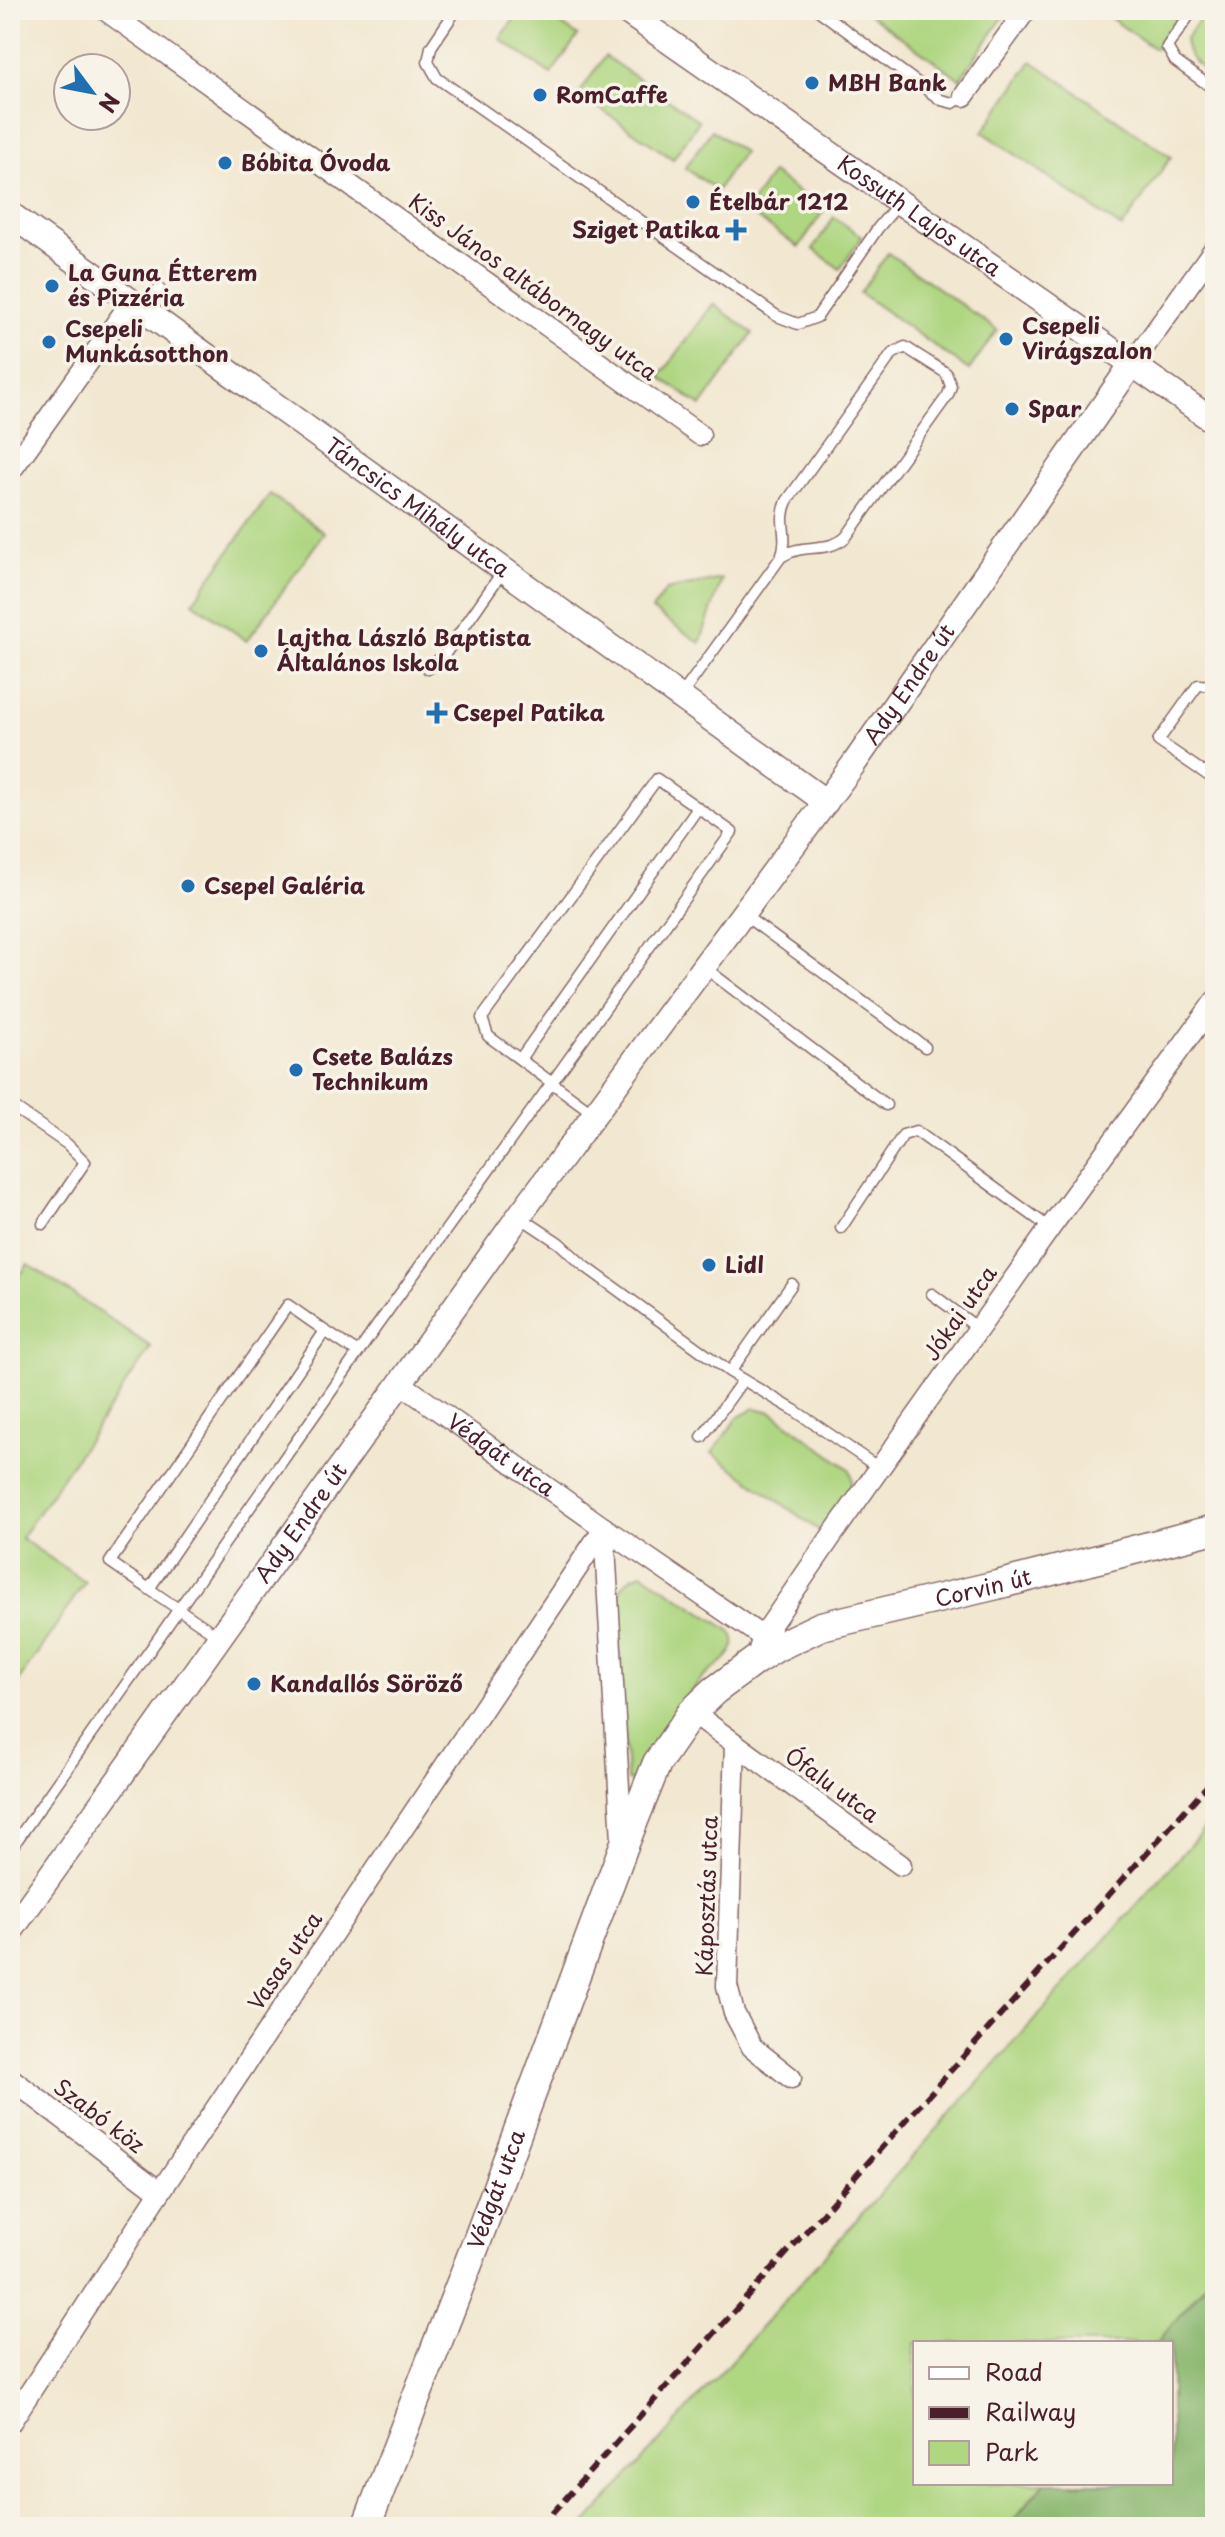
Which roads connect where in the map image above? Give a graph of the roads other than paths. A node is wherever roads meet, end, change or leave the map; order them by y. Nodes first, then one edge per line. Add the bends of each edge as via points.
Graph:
1 (105, 10) edge
2 (456, 10) edge
3 (624, 10) edge
4 (818, 10) edge
5 (1026, 10) edge
6 (1193, 10) edge
7 (1215, 90) edge
8 (964, 96) joint
9 (899, 203) junction
10 (10, 214) edge
11 (1215, 248) edge
12 (159, 288) dead end
13 (138, 305) junction
14 (1132, 364) junction
15 (1215, 422) edge
16 (700, 435) dead end
17 (10, 472) edge
18 (781, 557) junction
19 (503, 571) junction
20 (428, 669) dead end
21 (1215, 686) edge
22 (679, 698) junction
23 (1215, 780) edge
24 (826, 802) junction
25 (698, 808) junction
26 (743, 913) junction
27 (703, 966) junction
28 (1215, 1001) edge
29 (925, 1047) dead end
30 (520, 1059) junction
31 (552, 1083) junction
32 (10, 1105) edge
33 (886, 1105) dead end
34 (593, 1113) junction
35 (519, 1216) junction
36 (43, 1224) dead end
37 (841, 1228) dead end
38 (1050, 1228) junction
39 (792, 1284) dead end
40 (932, 1294) dead end
41 (979, 1329) junction
42 (325, 1331) junction
43 (358, 1353) junction
44 (730, 1372) junction
45 (743, 1380) junction
46 (400, 1383) junction
47 (702, 1437) dead end
48 (879, 1468) junction
49 (604, 1528) junction
50 (1215, 1529) edge
51 (149, 1589) junction
52 (179, 1609) junction
53 (220, 1637) junction
54 (765, 1648) junction
55 (692, 1712) junction
56 (735, 1744) junction
57 (623, 1848) junction
58 (10, 1850) edge
59 (901, 1865) dead end
60 (10, 1932) edge
61 (10, 2078) edge
62 (791, 2078) dead end
63 (160, 2192) junction
64 (10, 2423) edge
65 (366, 2527) edge

1 - 16 street, Kiss János altábornagy utca
2 - 9 lane via 431,47 428,62 437,78 777,316 798,324 817,317
3 - 9 street, Kossuth Lajos utca
4 - 8 lane via 941,100 953,103
5 - 8 street
6 - 7 lane via 1167,47 1175,61
9 - 14 street, Kossuth Lajos utca
10 - 13 street, Táncsics Mihály utca
11 - 14 street, Ady Endre út
12 - 13 lane
13 - 17 street
13 - 19 street, Táncsics Mihály utca
14 - 15 street, Kossuth Lajos utca
14 - 24 street, Ady Endre út
18 - 18 lane via 796,548 839,544 846,537 948,395 946,373 905,347 892,354 787,501
18 - 22 lane
19 - 20 lane via 445,654
19 - 22 street, Táncsics Mihály utca
21 - 23 lane via 1198,685 1158,741
22 - 24 street, Táncsics Mihály utca
24 - 26 street, Ady Endre út
25 - 30 lane
25 - 30 lane via 657,779 482,1018 488,1036
25 - 31 lane via 732,832
26 - 27 street, Ady Endre út
26 - 29 lane
27 - 33 lane
27 - 34 street, Ady Endre út
28 - 38 street, Jókai utca
30 - 31 lane
31 - 34 lane
31 - 43 lane
32 - 36 lane via 85,1162
34 - 35 street, Ady Endre út
35 - 44 lane
35 - 46 street, Ady Endre út
37 - 38 lane via 903,1135 916,1131
38 - 41 street, Jókai utca
39 - 44 lane
40 - 41 lane
41 - 48 street, Jókai utca
42 - 43 lane
42 - 51 lane
42 - 51 lane via 288,1305 110,1562
43 - 52 lane
44 - 45 lane
45 - 47 lane
45 - 48 lane
46 - 49 street, Védgát utca
46 - 53 street, Ady Endre út
48 - 54 street, Jókai utca
49 - 54 street, Védgát utca
49 - 57 street, Védgát utca
49 - 63 street, Vasas utca
50 - 54 main road, Corvin út via 821,1626
51 - 52 lane
52 - 53 lane
52 - 58 lane
53 - 60 street, Ady Endre út
54 - 55 main road, Védgát utca
55 - 56 street
55 - 57 main road, Védgát utca via 657,1763
56 - 59 street, Ófalu utca
56 - 62 street, Káposztás utca via 727,1986 752,2047
57 - 65 main road, Védgát utca
61 - 63 street, Szabó köz
63 - 64 street, Vasas utca

